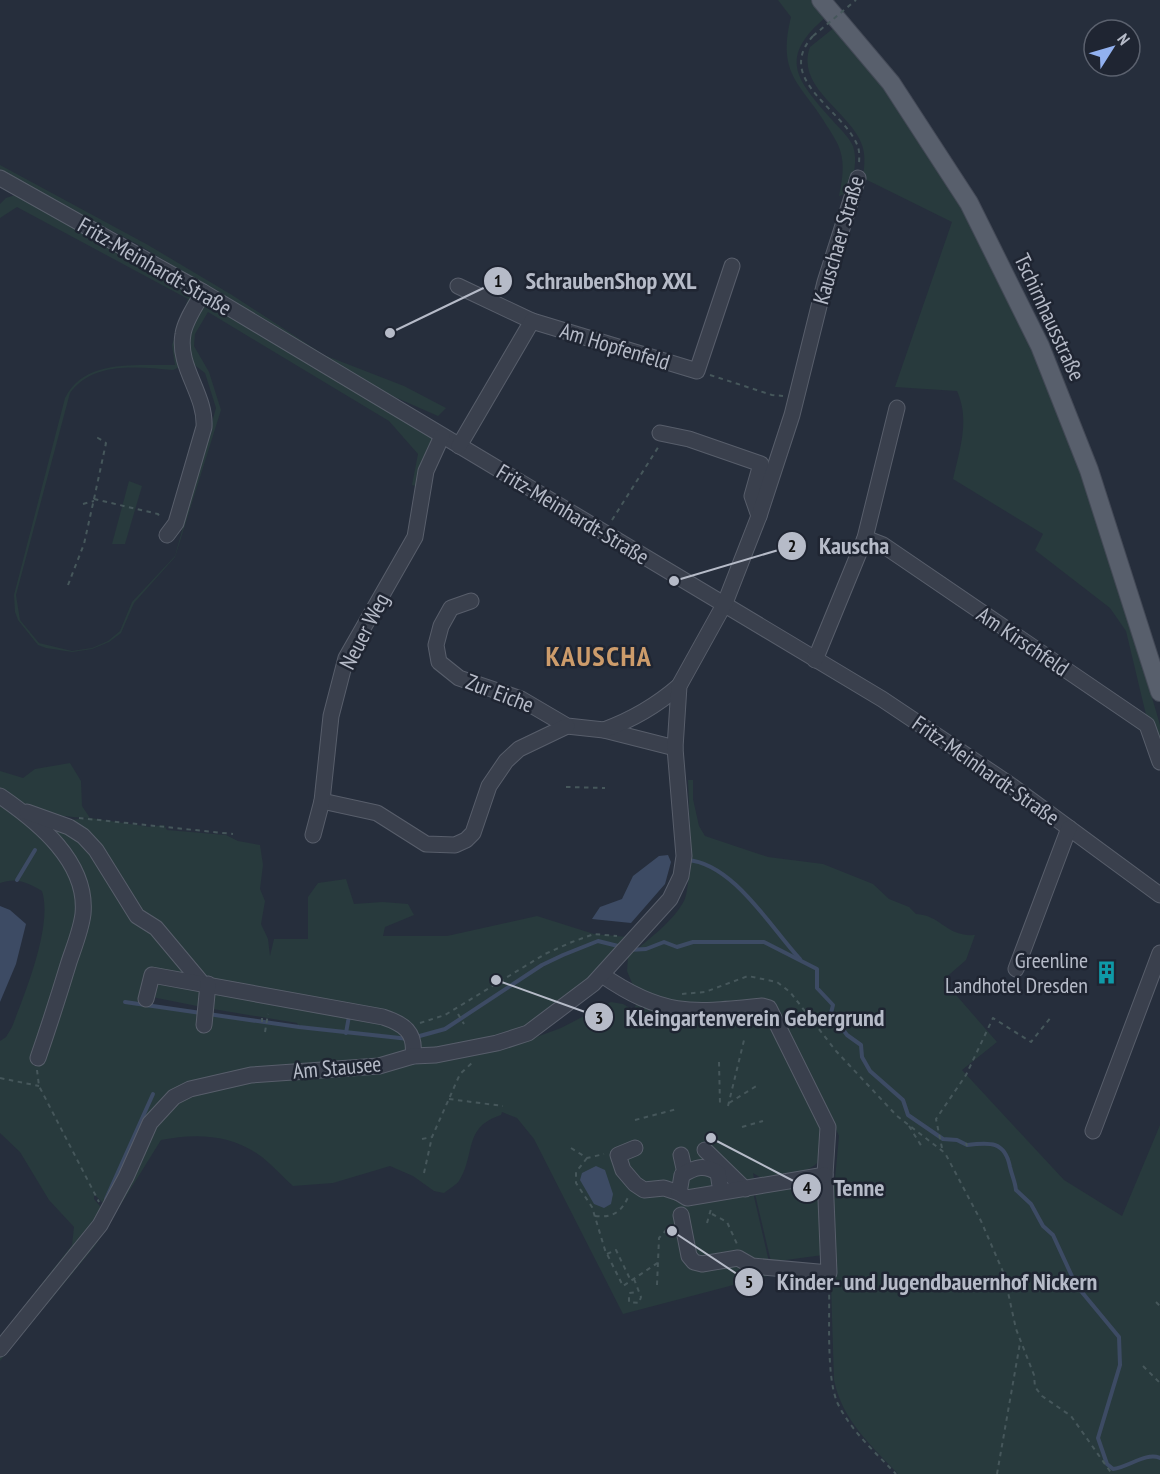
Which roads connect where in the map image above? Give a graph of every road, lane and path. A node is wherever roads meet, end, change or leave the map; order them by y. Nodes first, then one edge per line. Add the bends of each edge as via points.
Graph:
1 (821, 0) edge
2 (856, 0) edge
3 (858, 178) joint
4 (0, 179) edge
5 (732, 266) dead end
6 (458, 286) dead end
7 (203, 292) junction
8 (532, 321) junction
9 (697, 371) junction
10 (799, 388) junction
11 (897, 408) dead end
12 (665, 434) joint
13 (100, 435) dead end
14 (442, 436) junction
15 (459, 446) junction
16 (94, 500) junction
17 (83, 504) dead end
18 (759, 516) junction
19 (604, 532) junction
20 (167, 535) joint
21 (865, 538) junction
22 (68, 585) dead end
23 (471, 601) dead end
24 (724, 603) junction
25 (815, 660) junction
26 (679, 686) junction
27 (1160, 692) edge
28 (567, 726) junction
29 (604, 730) junction
30 (675, 748) junction
31 (1160, 762) edge
32 (678, 783) joint
33 (566, 787) dead end
34 (605, 788) dead end
35 (0, 796) edge
36 (322, 801) junction
37 (20, 810) junction
38 (78, 818) dead end
39 (1069, 828) junction
40 (233, 834) dead end
41 (313, 835) dead end
42 (1160, 895) edge
43 (635, 941) junction
44 (1160, 954) edge
45 (1016, 969) dead end
46 (602, 975) junction
47 (205, 984) junction
48 (682, 994) dead end
49 (146, 999) dead end
50 (268, 1014) dead end
51 (458, 1014) dead end
52 (1052, 1016) dead end
53 (464, 1024) dead end
54 (204, 1025) dead end
55 (265, 1032) dead end
56 (745, 1036) dead end
57 (411, 1040) junction
58 (497, 1043) junction
59 (38, 1058) dead end
60 (719, 1062) dead end
61 (0, 1078) edge
62 (758, 1085) dead end
63 (449, 1099) junction
64 (720, 1104) dead end
65 (503, 1106) dead end
66 (677, 1109) dead end
67 (635, 1120) dead end
68 (763, 1120) dead end
69 (908, 1124) junction
70 (742, 1127) dead end
71 (1093, 1131) dead end
72 (432, 1137) junction
73 (422, 1139) dead end
74 (922, 1147) dead end
75 (571, 1148) dead end
76 (635, 1148) dead end
77 (942, 1149) junction
78 (705, 1150) dead end
79 (618, 1155) junction
80 (681, 1155) dead end
81 (587, 1158) junction
82 (718, 1168) junction
83 (424, 1173) dead end
84 (685, 1173) junction
85 (825, 1174) junction
86 (635, 1184) junction
87 (745, 1189) junction
88 (721, 1192) junction
89 (682, 1194) junction
90 (108, 1212) junction
91 (595, 1216) junction
92 (676, 1221) junction
93 (707, 1223) dead end
94 (607, 1254) junction
95 (738, 1258) junction
96 (659, 1262) junction
97 (829, 1273) junction
98 (632, 1280) junction
99 (657, 1286) dead end
100 (638, 1292) junction
101 (1155, 1302) dead end
102 (1160, 1306) edge
103 (1020, 1343) junction
104 (0, 1349) edge
105 (1143, 1366) dead end
106 (1160, 1383) edge
107 (896, 1474) edge
108 (997, 1474) edge
109 (1112, 1474) edge

1 - 27 main road, Tschirnhausstraße via 891,83 969,203 1040,345 1089,470
2 - 3 path, Kauschaer Straße, bridge via 813,36 802,53 802,73 813,92 849,131 858,148
3 - 10 street, Kauschaer Straße via 825,282
4 - 7 street, Fritz-Meinhardt-Straße
5 - 9 street
6 - 8 street, Am Hopfenfeld
7 - 14 street, Fritz-Meinhardt-Straße
7 - 20 street via 183,332 182,350 202,400 204,427 176,523
8 - 9 street, Am Hopfenfeld
8 - 15 street, Am Hopfenfeld
9 - 10 path via 772,395 782,396
10 - 18 street, Kauschaer Straße
11 - 21 street
12 - 18 street via 761,464 752,496
12 - 19 path
13 - 16 path via 98,438 106,443
14 - 15 street, Fritz-Meinhardt-Straße
14 - 36 street, Neuer Weg via 426,471 415,537 346,658 331,716
15 - 19 street, Fritz-Meinhardt-Straße
16 - 17 path
16 - 20 path via 158,514
16 - 22 path via 84,544
18 - 24 street, Kauschaer Straße
19 - 24 street, Fritz-Meinhardt-Straße
21 - 25 street
21 - 31 street, Am Kirschfeld via 883,545 1147,725
23 - 28 street, Zur Eiche via 451,608 441,626 436,645 440,662 459,678 521,699
24 - 25 street, Fritz-Meinhardt-Straße
24 - 26 street, Zur Eiche
25 - 39 street, Fritz-Meinhardt-Straße via 892,705
26 - 29 street, Zur Eiche via 634,719
26 - 30 street, Zur Eiche
28 - 29 street, Zur Eiche
28 - 36 street, Zur Eiche via 519,749 506,761 489,786 473,833 455,845 426,844 377,813
29 - 30 street, Zur Eiche
30 - 32 street, Zur Eiche
32 - 43 street, Am Stausee via 681,876 670,899
33 - 34 path
35 - 37 street
36 - 41 street, Neuer Weg
37 - 47 street via 83,836 137,916 156,928
37 - 59 street via 69,860 83,903 80,927
38 - 40 path
39 - 42 street, Fritz-Meinhardt-Straße
39 - 45 street
43 - 46 street, Am Stausee
43 - 57 path via 594,934 572,942 545,954
44 - 71 street
46 - 58 street, Am Stausee via 528,1033
46 - 85 street via 631,995 661,1007 698,1013 769,1008 828,1126
47 - 49 street via 152,975
47 - 54 street
47 - 57 street via 383,1017
48 - 69 path via 705,992 748,976 777,982 790,992 836,1051
50 - 55 path
51 - 53 path
52 - 77 path via 1031,1042 993,1018 966,1075 936,1119
56 - 62 path via 728,1105
57 - 58 street, Am Stausee via 436,1055
57 - 90 street, Am Stausee via 379,1066 250,1075 190,1089 174,1097 150,1123
58 - 63 path via 460,1074
60 - 64 path
61 - 90 path via 39,1086 94,1198
63 - 65 path
63 - 72 path
66 - 67 path
68 - 70 path
69 - 74 path
69 - 77 path
72 - 73 path
72 - 83 path
75 - 81 path
76 - 79 street
77 - 103 path via 1004,1274
78 - 82 street
79 - 81 path via 610,1152
79 - 86 street via 623,1170
80 - 84 street
81 - 91 path via 576,1172 576,1183
82 - 84 street via 693,1168
82 - 87 street
82 - 88 street
84 - 89 street
85 - 87 street
85 - 97 street
86 - 89 street via 644,1190 664,1188
86 - 91 path via 616,1214
87 - 88 street
88 - 89 street
89 - 92 street
90 - 104 street, Am Stausee
91 - 94 path
92 - 95 street via 694,1262
92 - 96 path via 658,1238
93 - 95 path via 712,1213 727,1222 737,1244
94 - 98 path via 616,1250
94 - 98 path via 623,1286
95 - 97 street via 752,1266
96 - 98 path
96 - 99 path
97 - 107 path via 832,1383 837,1401 853,1428
98 - 100 path
100 - 100 path via 629,1293 629,1302 639,1303
101 - 102 path
103 - 108 path
103 - 109 path via 1038,1392 1071,1416
105 - 106 path

